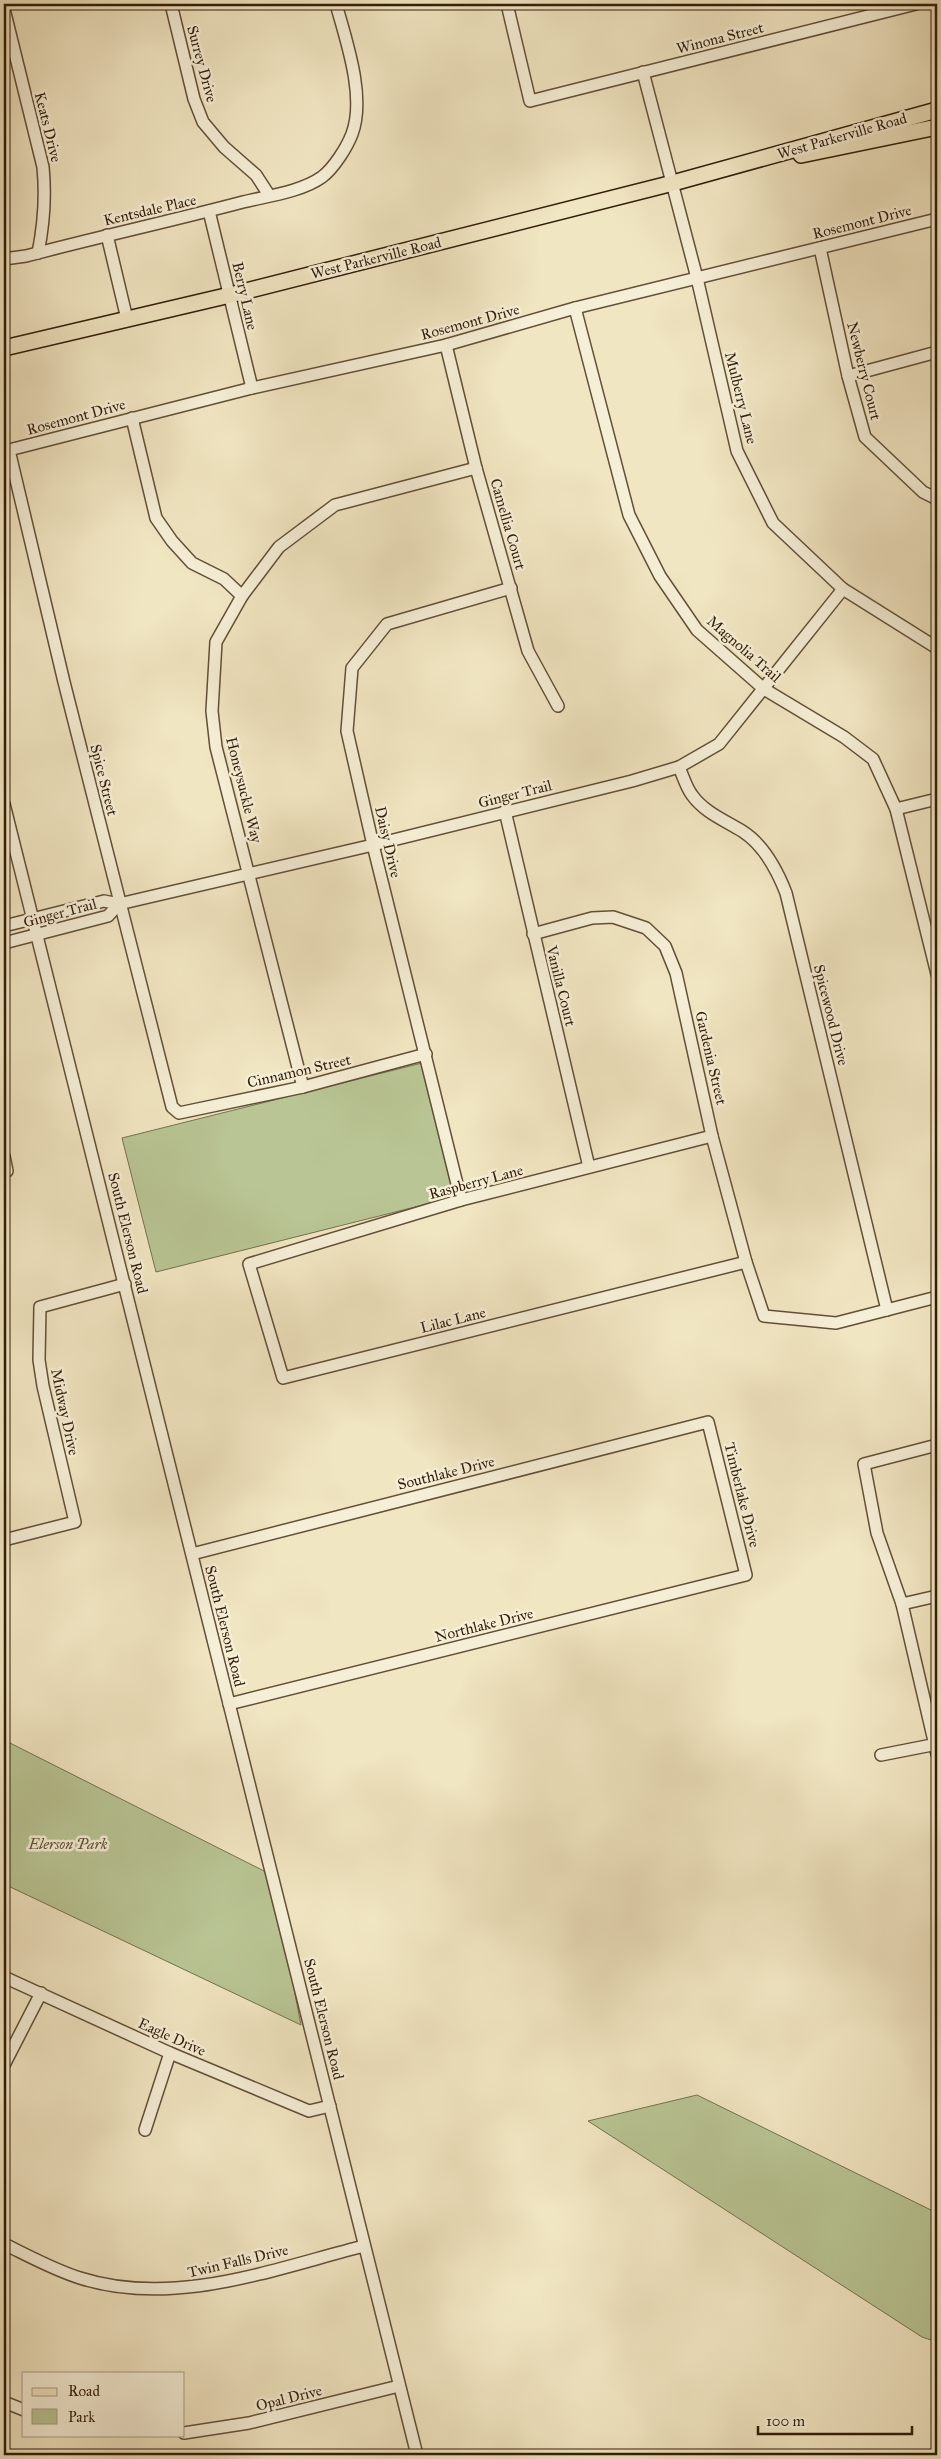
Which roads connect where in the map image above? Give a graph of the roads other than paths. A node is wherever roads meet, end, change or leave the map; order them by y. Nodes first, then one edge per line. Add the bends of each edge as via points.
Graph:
1 (171, 4) edge
2 (336, 4) edge
3 (506, 4) edge
4 (916, 4) edge
5 (4, 9) edge
6 (643, 72) junction
7 (937, 110) edge
8 (937, 127) edge
9 (747, 164) junction
10 (673, 183) junction
11 (269, 195) junction
12 (210, 211) junction
13 (937, 219) edge
14 (107, 235) junction
15 (820, 248) junction
16 (38, 253) junction
17 (4, 259) edge
18 (697, 278) junction
19 (230, 295) junction
20 (575, 308) junction
21 (127, 319) junction
22 (446, 345) junction
23 (4, 348) edge
24 (937, 352) edge
25 (848, 376) junction
26 (252, 388) junction
27 (132, 418) junction
28 (9, 450) joint
29 (476, 468) junction
30 (937, 498) edge
31 (511, 588) junction
32 (843, 589) junction
33 (242, 596) junction
34 (937, 648) edge
35 (764, 689) junction
36 (558, 706) dead end
37 (679, 767) junction
38 (937, 800) edge
39 (4, 804) edge
40 (896, 809) junction
41 (505, 811) junction
42 (373, 845) junction
43 (249, 874) junction
44 (119, 904) junction
45 (32, 919) junction
46 (4, 926) edge
47 (532, 934) junction
48 (36, 935) junction
49 (4, 943) edge
50 (937, 974) edge
51 (426, 1054) junction
52 (303, 1087) junction
53 (179, 1113) joint
54 (712, 1136) junction
55 (4, 1156) edge
56 (590, 1167) junction
57 (5, 1171) edge
58 (461, 1200) junction
59 (746, 1262) junction
60 (248, 1264) joint
61 (125, 1284) junction
62 (937, 1297) edge
63 (888, 1310) junction
64 (708, 1422) joint
65 (937, 1445) edge
66 (4, 1540) edge
67 (192, 1554) junction
68 (746, 1574) joint
69 (937, 1596) edge
70 (902, 1604) junction
71 (229, 1704) junction
72 (936, 1747) edge
73 (881, 1755) dead end
74 (4, 1977) edge
75 (41, 1993) junction
76 (170, 2053) junction
77 (4, 2065) edge
78 (330, 2106) junction
79 (145, 2130) dead end
80 (4, 2244) edge
81 (364, 2246) junction
82 (400, 2386) junction
83 (4, 2402) edge
84 (22, 2409) edge
85 (185, 2433) edge
86 (417, 2455) edge

1 - 11 street, Surrey Drive via 194,99 203,122 224,147 256,175
2 - 11 street, Kentsdale Place via 356,89 353,134 322,176 297,188
3 - 6 street, Winona Street via 530,101
4 - 6 street, Winona Street
5 - 16 street, Keats Drive via 43,167 46,192
6 - 10 street, Mulberry Lane
7 - 9 main road, West Parkerville Road via 807,144
8 - 9 main road, West Parkerville Road
9 - 10 main road, West Parkerville Road
10 - 18 street, Mulberry Lane
10 - 19 main road, West Parkerville Road
11 - 12 street, Kentsdale Place
12 - 14 street, Kentsdale Place
12 - 19 street, Berry Lane
13 - 15 street, Rosemont Drive
14 - 16 street, Kentsdale Place
14 - 21 street
15 - 18 street, Rosemont Drive
15 - 25 street, Newberry Court
16 - 17 street, Kentsdale Place
18 - 20 street, Rosemont Drive
18 - 32 street, Mulberry Lane via 738,452 773,523
19 - 21 main road, West Parkerville Road
19 - 26 street, Berry Lane
20 - 22 street, Rosemont Drive
20 - 35 street, Magnolia Trail via 629,514 660,576 697,630
21 - 23 main road, West Parkerville Road
22 - 26 street, Rosemont Drive
22 - 29 street, Camellia Court
24 - 25 street
25 - 30 street, Newberry Court via 865,436 922,492
26 - 27 street, Rosemont Drive
27 - 28 street, Rosemont Drive
27 - 33 street via 156,518 192,563 224,580
28 - 44 street, Spice Street
29 - 31 street, Camellia Court
29 - 33 street, Honeysuckle Way via 335,506 279,547
31 - 36 street, Camellia Court via 528,651
31 - 42 street, Daisy Drive via 386,624 352,668 347,731
32 - 34 street, Mulberry Lane
32 - 35 street, Ginger Trail
33 - 43 street, Honeysuckle Way via 216,642 212,710 216,747
35 - 37 street, Ginger Trail via 719,744
35 - 40 street, Magnolia Trail via 844,737 873,759
37 - 41 street, Ginger Trail
37 - 63 street, Spicewood Drive via 692,795 708,812 744,832 761,848 786,892
38 - 40 street
39 - 45 street, South Elerson Road
40 - 50 street, Magnolia Trail
41 - 42 street, Ginger Trail
41 - 47 street, Vanilla Court
42 - 43 street, Ginger Trail
42 - 51 street, Daisy Drive
43 - 44 street, Ginger Trail
43 - 52 street, Honeysuckle Way
44 - 45 street, Ginger Trail via 104,901
44 - 48 street, Ginger Trail via 108,916
44 - 53 street, Spice Street via 172,1107
45 - 46 street, Ginger Trail
45 - 48 street, South Elerson Road
47 - 54 street, Gardenia Street via 592,918 613,917 646,928 665,946 676,973
47 - 56 street, Vanilla Court
48 - 49 street, Ginger Trail
48 - 61 street, South Elerson Road
51 - 52 street, Cinnamon Street
51 - 58 street, Daisy Drive
52 - 53 street, Cinnamon Street
54 - 56 street, Raspberry Lane
54 - 59 street, Gardenia Street
55 - 57 street
56 - 58 street, Raspberry Lane
58 - 60 street, Raspberry Lane
59 - 60 street, Lilac Lane via 283,1378
59 - 63 street, Gardenia Street via 764,1316 836,1323
61 - 66 street, Midway Drive via 40,1307 39,1353 43,1386 76,1522
61 - 67 street, South Elerson Road
62 - 63 street
64 - 67 street, Southlake Drive
64 - 68 street, Timberlake Drive
65 - 70 street via 864,1464 877,1533
67 - 71 street, South Elerson Road
68 - 71 street, Northlake Drive
69 - 70 street
70 - 72 street
71 - 78 street, South Elerson Road
72 - 73 street
74 - 75 street, Eagle Drive
75 - 76 street, Eagle Drive
75 - 77 street
76 - 78 street, Eagle Drive via 309,2111
76 - 79 street
78 - 81 street, South Elerson Road
80 - 81 street, Twin Falls Drive via 82,2279 136,2289 183,2288 221,2282
81 - 82 street, South Elerson Road
82 - 85 street, Opal Drive via 249,2423
82 - 86 street, South Elerson Road
83 - 84 street

